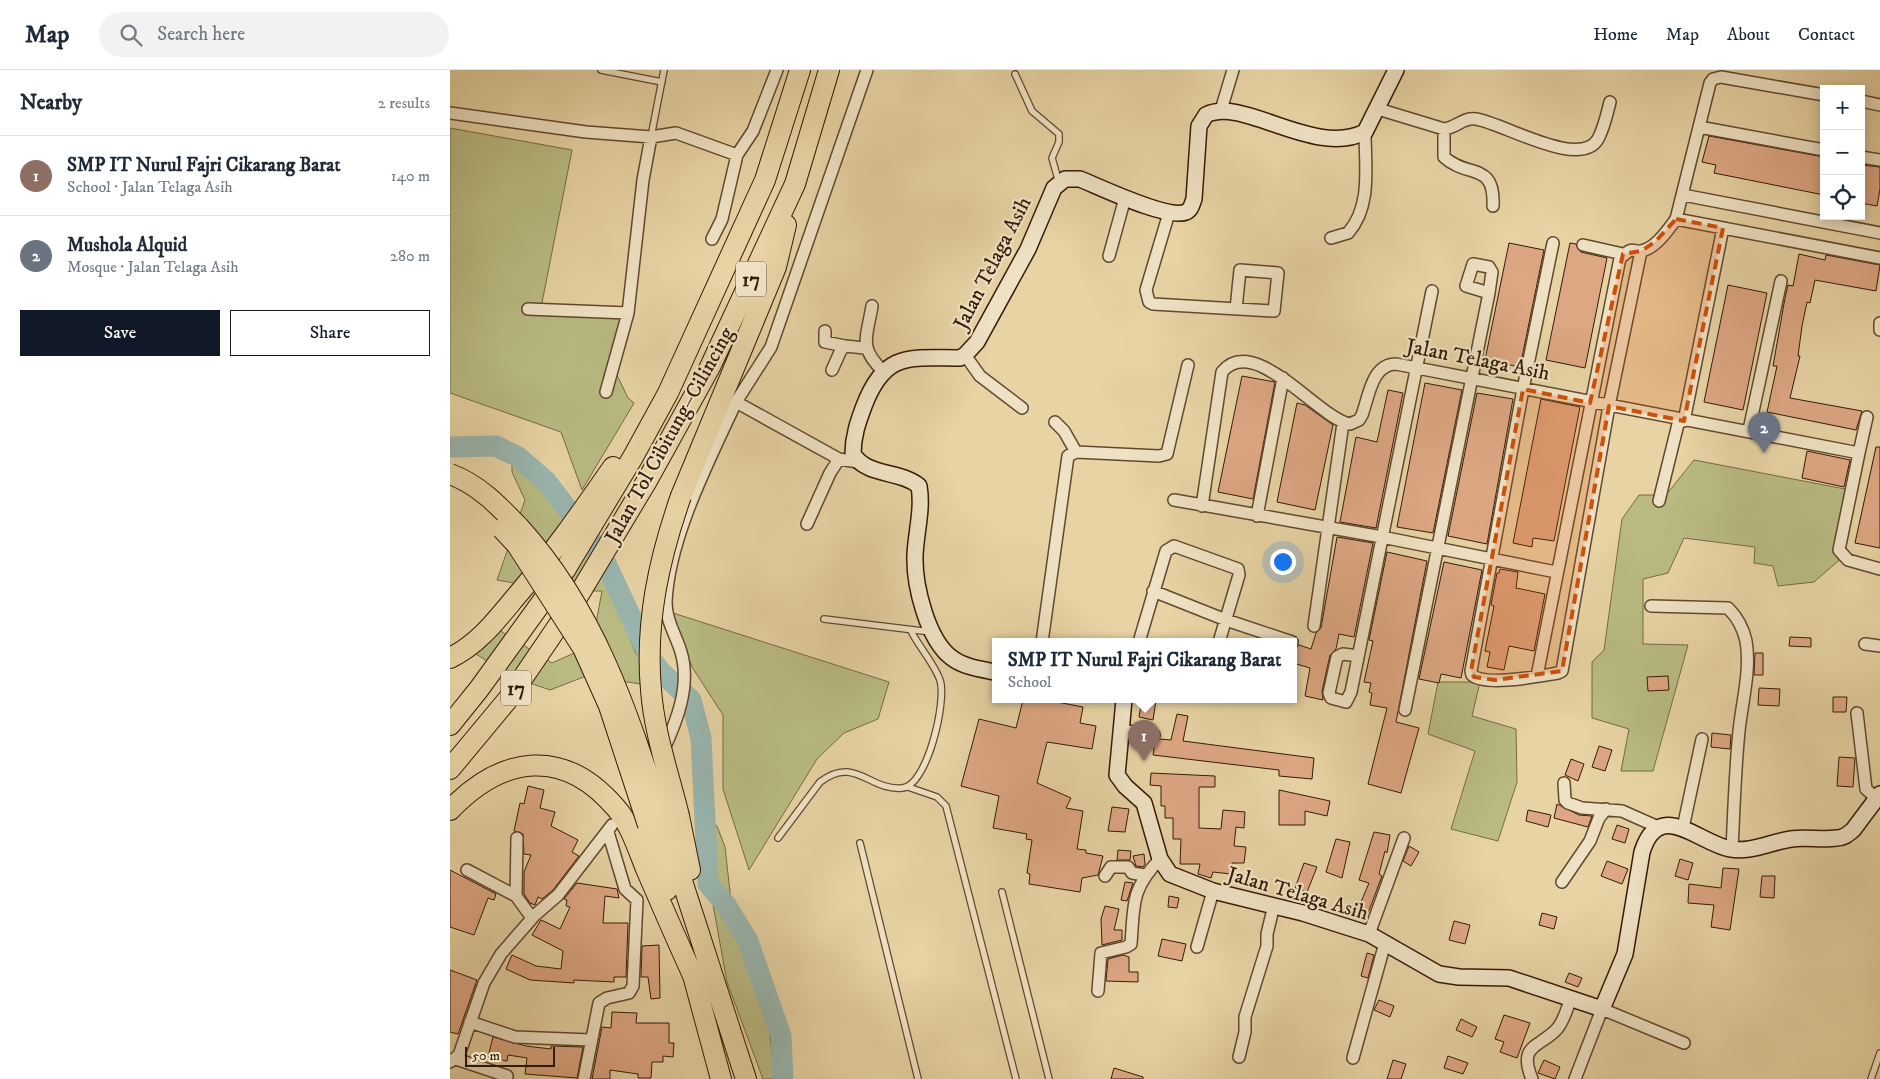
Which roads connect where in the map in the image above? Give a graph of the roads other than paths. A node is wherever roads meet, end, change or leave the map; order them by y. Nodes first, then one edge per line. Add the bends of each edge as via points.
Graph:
1 (602, 70) edge
2 (664, 70) edge
3 (777, 70) edge
4 (800, 70) edge
5 (829, 70) edge
6 (867, 70) edge
7 (1233, 70) edge
8 (1396, 70) edge
9 (1015, 74) dead end
10 (662, 82) junction
11 (1820, 94) edge
12 (1610, 102) dead end
13 (1865, 102) edge
14 (1880, 104) edge
15 (1378, 109) junction
16 (1221, 110) junction
17 (450, 113) edge
18 (1700, 126) junction
19 (1444, 128) junction
20 (1365, 132) junction
21 (651, 137) junction
22 (1820, 149) edge
23 (737, 155) junction
24 (1865, 158) edge
25 (1880, 160) edge
26 (1059, 183) junction
27 (795, 184) junction
28 (1683, 195) junction
29 (1125, 198) junction
30 (1493, 206) dead end
31 (1168, 213) junction
32 (1676, 219) junction
33 (1723, 228) junction
34 (1880, 233) edge
35 (1331, 238) dead end
36 (712, 239) dead end
37 (1553, 243) dead end
38 (1583, 245) dead end
39 (1641, 251) junction
40 (1623, 254) junction
41 (1109, 256) dead end
42 (1880, 258) edge
43 (1781, 281) dead end
44 (1432, 291) dead end
45 (1489, 293) dead end
46 (872, 306) dead end
47 (528, 309) dead end
48 (1236, 309) junction
49 (628, 313) junction
50 (1880, 323) edge
51 (1880, 330) edge
52 (825, 331) dead end
53 (845, 346) junction
54 (865, 348) junction
55 (965, 356) junction
56 (1188, 365) dead end
57 (1417, 368) junction
58 (832, 370) dead end
59 (883, 371) junction
60 (1283, 378) junction
61 (1471, 379) junction
62 (1523, 389) junction
63 (606, 392) dead end
64 (736, 402) junction
65 (1590, 403) junction
66 (1609, 406) junction
67 (1022, 408) dead end
68 (1867, 417) dead end
69 (1681, 420) junction
70 (1055, 422) dead end
71 (1343, 423) junction
72 (1749, 430) junction
73 (631, 450) junction
74 (1076, 452) junction
75 (1859, 453) junction
76 (839, 459) junction
77 (858, 462) junction
78 (450, 474) edge
79 (450, 487) edge
80 (1174, 500) dead end
81 (1659, 501) dead end
82 (1202, 506) junction
83 (1257, 516) junction
84 (807, 524) dead end
85 (1327, 528) junction
86 (1382, 537) junction
87 (1437, 549) junction
88 (1492, 560) junction
89 (1880, 569) edge
90 (1556, 572) junction
91 (1153, 591) junction
92 (1651, 606) dead end
93 (824, 619) dead end
94 (1226, 620) junction
95 (1314, 626) dead end
96 (911, 631) junction
97 (932, 632) junction
98 (1043, 638) edge
99 (1140, 638) edge
100 (1220, 638) edge
101 (1280, 638) edge
102 (1865, 644) dead end
103 (1880, 646) edge
104 (1358, 656) dead end
105 (450, 658) edge
106 (992, 671) edge
107 (1538, 676) junction
108 (1124, 703) edge
109 (1405, 710) dead end
110 (1857, 712) dead end
111 (450, 725) edge
112 (1120, 730) junction
113 (1154, 735) dead end
114 (1702, 739) dead end
115 (450, 769) edge
116 (1564, 783) dead end
117 (908, 787) junction
118 (1878, 796) edge
119 (630, 808) dead end
120 (1606, 809) junction
121 (450, 810) edge
122 (663, 821) junction
123 (1658, 827) junction
124 (1683, 828) junction
125 (517, 838) dead end
126 (778, 838) dead end
127 (1404, 838) dead end
128 (860, 843) dead end
129 (1732, 849) junction
130 (1160, 859) junction
131 (468, 870) dead end
132 (1145, 875) junction
133 (1105, 876) dead end
134 (1562, 882) dead end
135 (1213, 891) junction
136 (1002, 892) dead end
137 (516, 896) junction
138 (1274, 905) junction
139 (532, 918) junction
140 (1368, 934) junction
141 (1385, 943) junction
142 (1197, 947) dead end
143 (694, 980) junction
144 (1098, 992) dead end
145 (1571, 998) junction
146 (1602, 1009) junction
147 (470, 1022) junction
148 (591, 1040) junction
149 (1684, 1043) dead end
150 (1880, 1053) edge
151 (1239, 1057) dead end
152 (1353, 1058) dead end
153 (453, 1060) edge
154 (507, 1076) dead end
155 (584, 1079) edge
156 (721, 1079) edge
157 (746, 1079) edge
158 (918, 1079) edge
159 (1016, 1079) edge
160 (1049, 1079) edge
161 (1532, 1079) edge
162 (1575, 1079) edge
163 (1871, 1079) edge

1 - 10 lane
2 - 10 lane
3 - 23 street via 754,131
4 - 73 highway, Jalan Tol Cibitung–Cilincing / 17 via 765,180 668,393
5 - 27 highway, Jalan Tol Cibitung–Cilincing / 17
6 - 64 street via 770,347
7 - 16 street
8 - 15 street
9 - 26 lane via 1032,111 1059,134 1052,158
10 - 21 lane
11 - 18 street via 1717,78 1710,83
12 - 19 street via 1598,140 1584,150 1568,150 1473,119
13 - 14 street
15 - 19 street
15 - 20 street
16 - 20 street via 1313,136 1347,139
16 - 31 street via 1206,115 1199,126 1194,200 1190,210
17 - 21 street via 586,132
18 - 22 street
18 - 28 street
19 - 30 street via 1444,157 1486,178 1494,189
20 - 35 street via 1366,185 1361,212 1348,233
21 - 23 street via 676,133
21 - 49 street
23 - 36 street via 722,219
24 - 25 street
26 - 29 street, Jalan Telaga Asih via 1065,179 1080,179
26 - 55 street, Jalan Telaga Asih via 1028,249 977,342
27 - 115 highway, Jalan Tol Cibitung–Cilincing / 17 via 710,367 648,479 575,601 509,698
27 - 122 highway, bridge via 776,266 681,496 653,594 651,691 660,741
28 - 32 street
28 - 34 street
29 - 31 street, Jalan Telaga Asih
29 - 41 street
31 - 48 street via 1146,290 1149,302
32 - 33 street
32 - 39 street via 1663,236
33 - 42 street
33 - 69 street
37 - 62 street
38 - 40 street
39 - 40 street
39 - 66 street
40 - 65 street
43 - 72 street
44 - 57 street
45 - 61 street
46 - 54 street
47 - 49 street
48 - 48 street via 1275,311 1278,273 1240,270
49 - 63 street
50 - 51 street
52 - 53 street via 825,342
53 - 54 street
53 - 58 street
54 - 59 street via 869,358
55 - 59 street, Jalan Telaga Asih via 903,360
55 - 67 street via 980,376
56 - 74 street via 1167,454
57 - 61 street, Jalan Telaga Asih
57 - 71 street, Jalan Telaga Asih via 1396,364 1383,367 1377,373 1359,420
57 - 86 street
59 - 77 street via 871,388 853,436 853,454
60 - 71 street
60 - 82 street via 1264,368 1244,363 1231,364 1222,372
60 - 83 street
61 - 62 street, Jalan Telaga Asih
61 - 87 street
62 - 65 street, Jalan Telaga Asih
62 - 88 street
64 - 76 street
64 - 119 street via 698,485 673,558 666,603 668,622 686,672 680,708 658,761
65 - 66 street, Jalan Telaga Asih
65 - 90 street
66 - 69 street, Jalan Telaga Asih
66 - 107 street via 1564,664 1558,673
68 - 75 street
69 - 72 street, Jalan Telaga Asih
69 - 81 street
70 - 74 street
71 - 85 street
72 - 75 street, Jalan Telaga Asih
73 - 105 highway via 554,553 483,634 463,652
73 - 111 highway, Jalan Tol Cibitung–Cilincing / 17 via 565,570
74 - 98 street via 1068,456 1066,462
75 - 89 street via 1839,550 1848,560
76 - 77 street
76 - 84 street
77 - 97 street via 919,486 915,556 917,578
78 - 122 highway, bridge via 480,490 509,517 544,556 572,598 599,646 624,704
79 - 122 highway, bridge via 480,506 516,545 583,648
80 - 82 street
82 - 83 street
83 - 85 street
85 - 86 street
85 - 95 street
86 - 87 street
86 - 104 street
87 - 88 street
87 - 109 street
88 - 90 street
88 - 107 street via 1472,675 1510,680
90 - 107 street
91 - 94 street
91 - 94 street via 1166,551 1171,546 1235,567 1239,575
91 - 99 street
92 - 129 street via 1728,608 1743,629 1747,667 1737,753
93 - 96 lane
94 - 100 street
94 - 101 street
96 - 97 lane
96 - 117 lane via 938,675 941,687 938,725 918,778
97 - 106 street via 951,658
102 - 103 street
108 - 112 street, Jalan Telaga Asih
110 - 118 street via 1866,789
112 - 113 street
112 - 130 street, Jalan Telaga Asih via 1118,775 1144,803
114 - 124 street
116 - 120 street via 1568,803 1582,808
117 - 126 lane via 892,788 854,772 829,775 820,782
117 - 159 lane via 937,797 946,806
118 - 129 street via 1853,830 1843,837 1792,839
120 - 123 street via 1629,813
120 - 134 street via 1590,841
121 - 143 highway via 494,776 521,766 551,766 583,780 617,809 632,835
122 - 143 highway
122 - 157 highway
123 - 124 street
123 - 146 street via 1650,833 1642,852 1624,954
124 - 129 street
125 - 137 street
127 - 140 street
128 - 158 lane
130 - 132 street
130 - 135 street, Jalan Telaga Asih via 1170,874
131 - 137 street
132 - 133 street via 1132,874 1128,867 1119,866 1111,867
132 - 144 street via 1136,895 1131,944 1102,952
135 - 138 street, Jalan Telaga Asih
135 - 142 street
136 - 160 lane
137 - 139 street
138 - 140 street, Jalan Telaga Asih
138 - 151 street via 1267,946 1245,1017
139 - 147 street via 491,970
139 - 148 street via 558,895 610,828 624,889 637,900 633,986 629,993 599,1003
140 - 141 street, Jalan Telaga Asih
141 - 145 street, Jalan Telaga Asih via 1438,974 1509,978
141 - 152 street
143 - 156 highway
145 - 146 street, Jalan Telaga Asih
145 - 161 street via 1556,1031 1534,1044 1530,1051 1527,1061
146 - 149 street
146 - 162 street
147 - 148 street via 515,1037
147 - 153 street
148 - 155 street
150 - 163 lane
153 - 154 street

